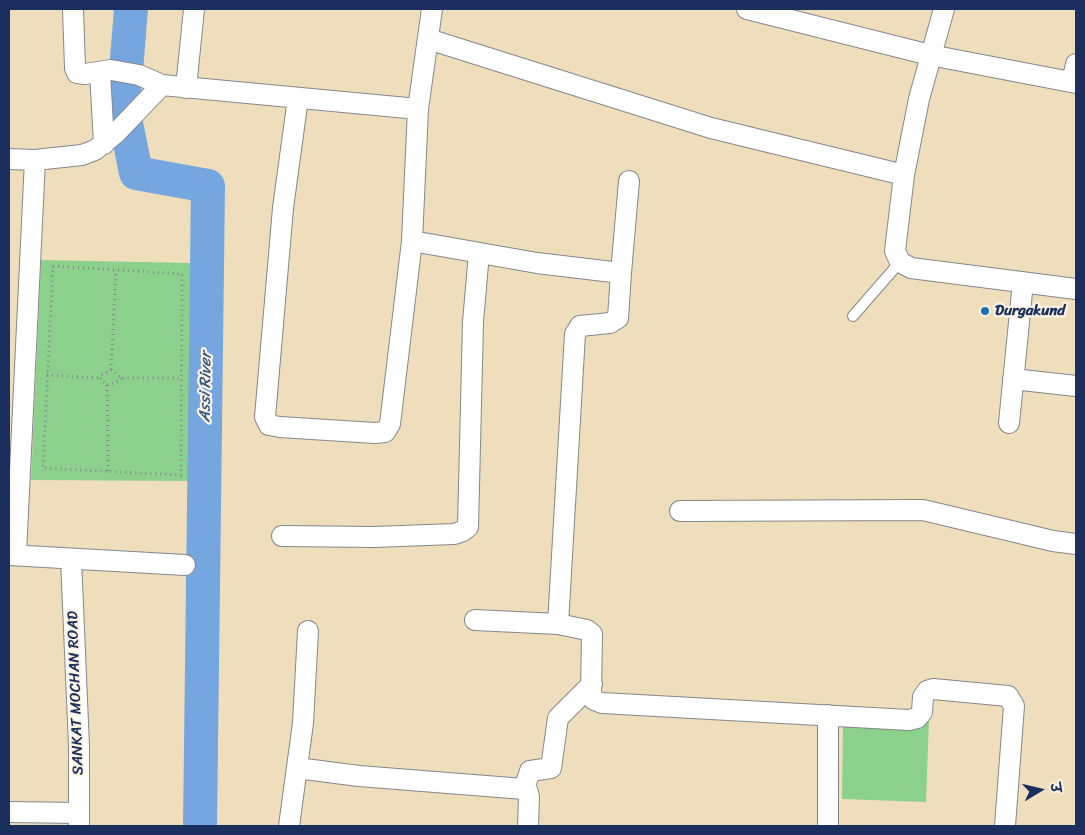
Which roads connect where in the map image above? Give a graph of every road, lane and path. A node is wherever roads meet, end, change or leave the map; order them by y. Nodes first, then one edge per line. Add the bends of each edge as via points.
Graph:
1 (73, 9) edge
2 (194, 9) edge
3 (432, 9) edge
4 (747, 9) edge
5 (944, 9) edge
6 (814, 16) edge
7 (428, 39) junction
8 (930, 55) junction
9 (105, 71) junction
10 (1075, 76) edge
11 (162, 85) junction
12 (186, 88) junction
13 (298, 98) junction
14 (418, 109) junction
15 (109, 139) junction
16 (9, 159) edge
17 (35, 160) junction
18 (904, 175) junction
19 (630, 181) dead end
20 (412, 241) junction
21 (479, 253) junction
22 (900, 262) junction
23 (116, 270) junction
24 (621, 273) junction
25 (1023, 282) junction
26 (1076, 289) edge
27 (853, 316) dead end
28 (111, 370) junction
29 (47, 375) junction
30 (100, 378) junction
31 (121, 378) junction
32 (181, 378) junction
33 (1013, 379) junction
34 (107, 385) junction
35 (1076, 386) edge
36 (1008, 423) dead end
37 (108, 471) junction
38 (680, 511) dead end
39 (282, 536) dead end
40 (1076, 544) edge
41 (13, 554) edge
42 (71, 559) junction
43 (186, 565) dead end
44 (475, 620) dead end
45 (558, 624) junction
46 (308, 632) dead end
47 (592, 684) junction
48 (828, 715) junction
49 (296, 768) junction
50 (524, 789) junction
51 (9, 812) edge
52 (79, 820) edge
53 (289, 826) edge
54 (528, 826) edge
55 (828, 826) edge
56 (1005, 826) edge

1 - 9 street via 77,73
2 - 12 street
3 - 7 street
4 - 6 street
5 - 8 street
6 - 8 street
7 - 14 street
7 - 18 street via 711,128
8 - 10 street
8 - 18 street
9 - 11 street via 138,75
9 - 15 street
11 - 12 street
11 - 15 street
12 - 13 street
13 - 14 street
13 - 20 street via 282,217 265,409 269,425 385,432 390,424
14 - 20 street
15 - 17 street via 82,155
16 - 17 street
17 - 41 street
18 - 22 street via 895,251
19 - 24 street
20 - 21 street
21 - 24 street
21 - 39 street via 472,340 468,527 463,532 445,534
22 - 25 street via 911,268
22 - 27 lane
23 - 28 path
23 - 29 path via 52,266
23 - 32 path via 182,274
24 - 45 street via 618,318 610,323 580,326 575,334
25 - 26 street
25 - 33 street
28 - 30 path
28 - 31 path
29 - 30 path
29 - 37 path via 43,468
30 - 34 path
31 - 32 path
31 - 34 path
32 - 37 path via 181,475
33 - 35 street
33 - 36 street
34 - 37 path
38 - 40 street via 923,510
41 - 42 street
42 - 43 street
42 - 52 street, SANKAT MOCHAN ROAD
44 - 45 street
45 - 47 street via 592,634
46 - 49 street
47 - 48 street via 594,700 602,703
47 - 50 street via 558,718 551,768 530,771
48 - 55 street
48 - 56 street via 910,720 922,712 924,697 933,689 1011,698 1014,706
49 - 50 street
49 - 53 street
50 - 54 street via 529,797
51 - 52 street

